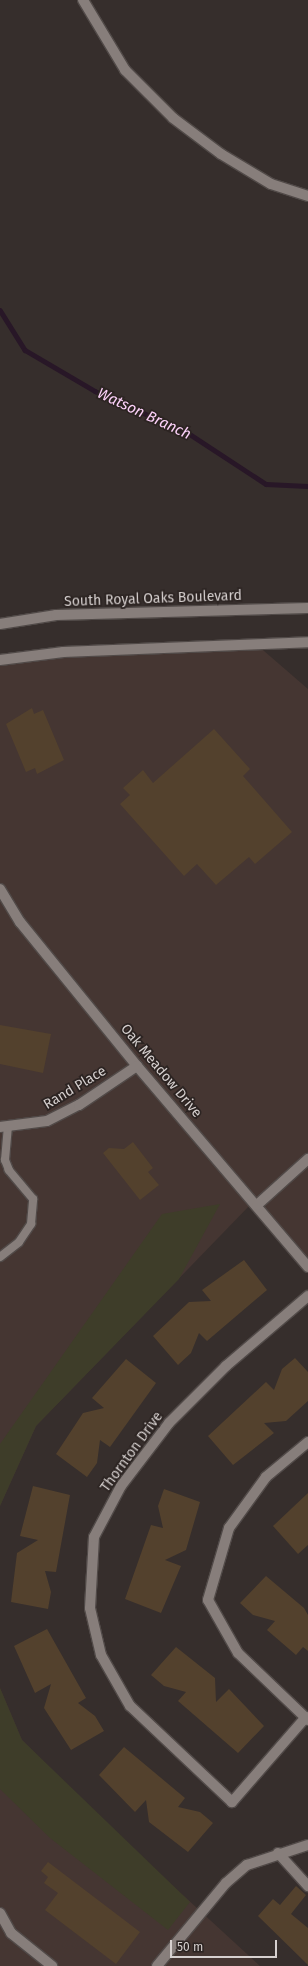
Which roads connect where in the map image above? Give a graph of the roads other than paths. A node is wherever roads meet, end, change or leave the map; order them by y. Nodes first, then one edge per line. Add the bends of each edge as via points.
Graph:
1 (83, 0) edge
2 (308, 196) edge
3 (308, 608) edge
4 (0, 624) edge
5 (308, 642) edge
6 (0, 660) edge
7 (0, 888) edge
8 (137, 1066) junction
9 (4, 1127) edge
10 (308, 1159) edge
11 (257, 1205) junction
12 (0, 1257) edge
13 (308, 1267) edge
14 (308, 1296) edge
15 (308, 1442) edge
16 (307, 1718) edge
17 (308, 1845) edge
18 (278, 1853) junction
19 (308, 1886) edge
20 (0, 1913) edge
21 (52, 1966) edge
22 (157, 1966) edge

1 - 2 street via 125,70 173,118 220,154 271,184
3 - 4 street, South Royal Oaks Boulevard via 56,616
5 - 6 street via 63,652
7 - 8 street, Oak Meadow Drive via 20,922
8 - 9 street, Rand Place via 79,1106 47,1121
8 - 11 street, Oak Meadow Drive
9 - 12 lane via 5,1160 9,1170 33,1199 31,1224 19,1242
10 - 11 street
11 - 13 street, Oak Meadow Drive
14 - 16 street, Thornton Drive via 226,1366 169,1423 121,1486 94,1537 90,1608 101,1655 130,1706 232,1802
15 - 16 street via 266,1477 229,1528 208,1600 238,1653
17 - 18 street
18 - 19 street
18 - 22 street via 246,1865 226,1883
20 - 21 street via 11,1933

